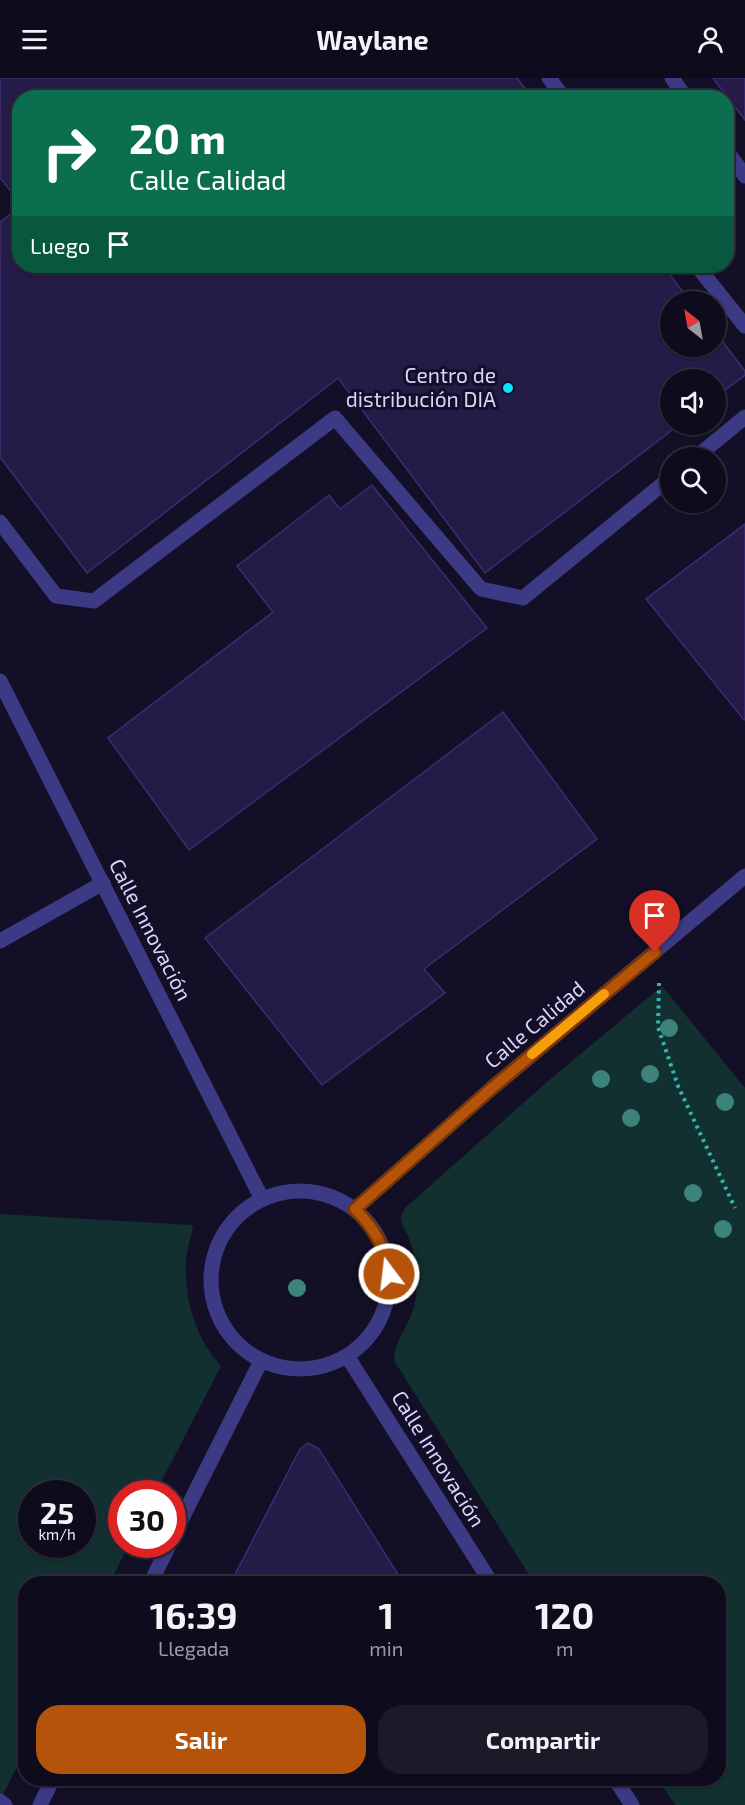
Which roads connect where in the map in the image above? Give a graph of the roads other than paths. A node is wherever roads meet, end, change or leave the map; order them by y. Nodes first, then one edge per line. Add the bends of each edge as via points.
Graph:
1 (734, 161) edge
2 (745, 176) edge
3 (703, 273) edge
4 (745, 326) edge
5 (745, 417) edge
6 (708, 447) edge
7 (660, 486) edge
8 (0, 522) edge
9 (0, 681) edge
10 (745, 876) edge
11 (103, 883) junction
12 (0, 941) edge
13 (262, 1199) junction
14 (355, 1209) junction
15 (347, 1356) junction
16 (261, 1361) junction
17 (186, 1510) edge
18 (163, 1558) edge
19 (154, 1576) edge
20 (487, 1576) edge
21 (49, 1786) edge
22 (620, 1786) edge
23 (0, 1802) edge
24 (5, 1805) edge
25 (40, 1805) edge
26 (632, 1805) edge

1 - 2 street
3 - 4 street
5 - 6 street
7 - 8 street via 523,598 481,589 335,418 94,601 56,596
9 - 11 street, Calle Innovación
10 - 14 street, Calle Calidad via 492,1088
11 - 12 street
11 - 13 street, Calle Innovación
13 - 14 street via 304,1191
13 - 16 street via 234,1219 216,1250 211,1268 214,1305 221,1323 231,1338
14 - 15 street via 378,1238 389,1274 384,1310 364,1341
15 - 16 street via 315,1368 298,1369 279,1368
15 - 20 street, Calle Innovación
16 - 17 street
18 - 19 street
21 - 25 street
22 - 26 street
23 - 24 street

